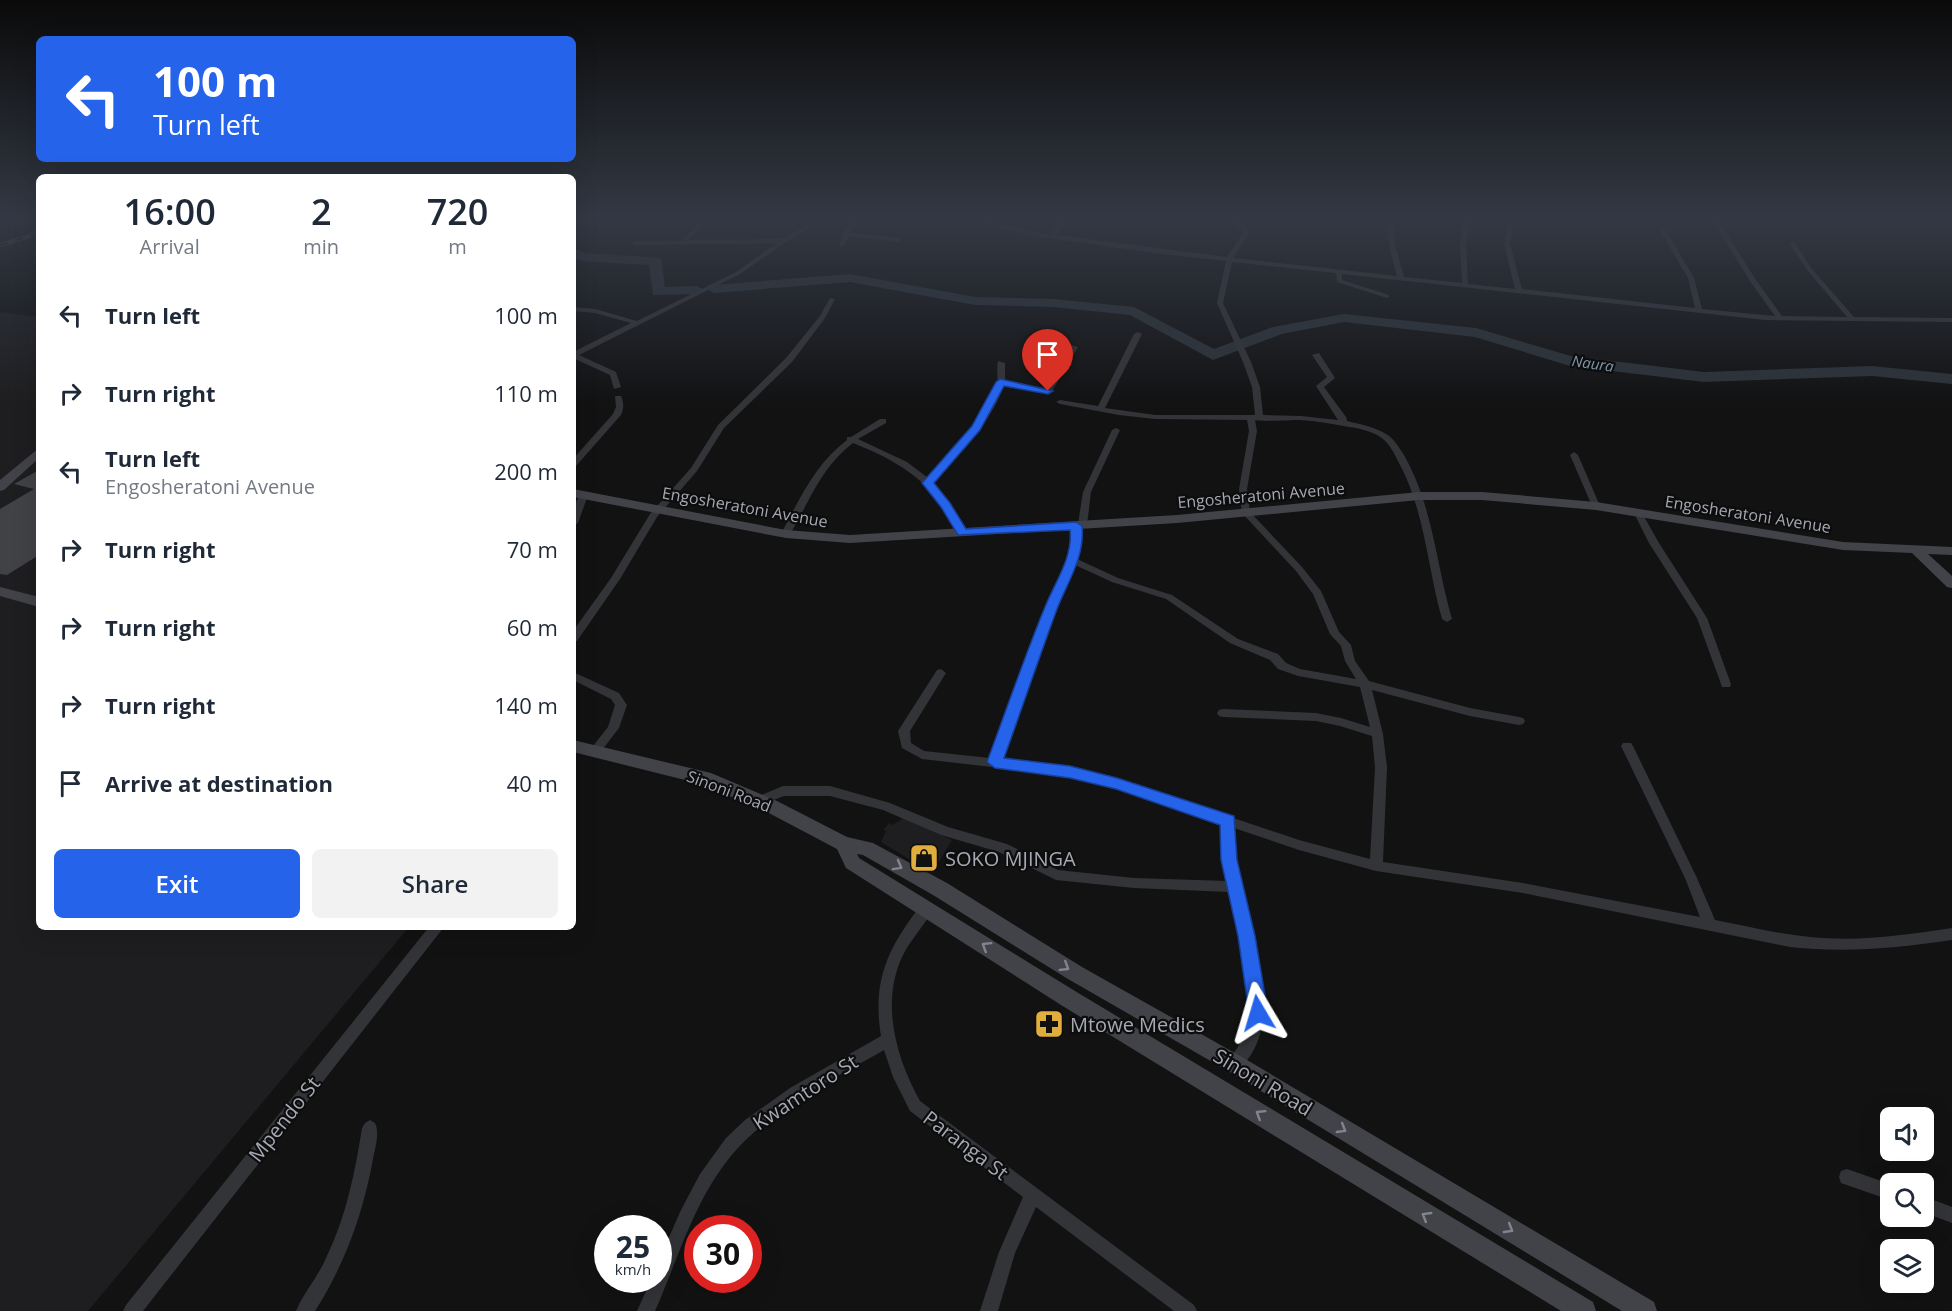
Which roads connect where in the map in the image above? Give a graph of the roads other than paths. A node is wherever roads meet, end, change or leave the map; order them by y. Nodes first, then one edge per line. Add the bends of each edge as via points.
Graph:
1 (722, 281) edge
2 (1225, 281) edge
3 (1340, 281) edge
4 (1424, 281) edge
5 (1465, 281) edge
6 (1517, 281) edge
7 (1692, 281) edge
8 (1752, 281) edge
9 (1819, 281) edge
10 (1465, 285) junction
11 (1519, 290) junction
12 (1387, 296) dead end
13 (832, 299) dead end
14 (576, 309) edge
15 (1699, 310) junction
16 (1782, 319) junction
17 (1852, 320) junction
18 (1952, 320) edge
19 (638, 323) junction
20 (1138, 334) dead end
21 (1074, 347) dead end
22 (576, 354) edge
23 (1316, 355) dead end
24 (576, 356) edge
25 (1001, 363) dead end
26 (1000, 382) junction
27 (617, 387) dead end
28 (618, 398) dead end
29 (1060, 402) dead end
30 (1101, 408) junction
31 (1255, 419) junction
32 (883, 421) dead end
33 (1343, 424) junction
34 (1116, 430) dead end
35 (850, 439) junction
36 (1574, 454) dead end
37 (36, 455) edge
38 (576, 462) edge
39 (927, 483) junction
40 (0, 487) edge
41 (578, 494) edge
42 (1419, 496) junction
43 (1596, 506) junction
44 (659, 509) junction
45 (1246, 513) junction
46 (1638, 513) junction
47 (1079, 526) junction
48 (962, 533) junction
49 (786, 534) junction
50 (1917, 550) junction
51 (1952, 551) edge
52 (1072, 560) junction
53 (1952, 584) edge
54 (1, 592) edge
55 (36, 601) edge
56 (1447, 619) dead end
57 (576, 635) edge
58 (941, 673) dead end
59 (576, 677) edge
60 (1365, 684) junction
61 (1726, 684) dead end
62 (1222, 713) dead end
63 (1519, 721) dead end
64 (1377, 734) junction
65 (1627, 746) dead end
66 (580, 750) edge
67 (995, 762) junction
68 (758, 801) junction
69 (1228, 821) junction
70 (844, 844) junction
71 (1376, 866) junction
72 (1234, 887) junction
73 (926, 909) junction
74 (1710, 925) junction
75 (435, 930) edge
76 (1952, 934) edge
77 (889, 1039) junction
78 (1235, 1064) junction
79 (370, 1128) dead end
80 (1847, 1177) dead end
81 (1880, 1189) edge
82 (1032, 1196) junction
83 (1934, 1208) edge
84 (1952, 1215) edge
85 (132, 1311) edge
86 (305, 1311) edge
87 (646, 1311) edge
88 (988, 1311) edge
89 (1188, 1311) edge
90 (1584, 1311) edge
91 (1645, 1311) edge

1 - 19 street
2 - 31 street via 1220,303 1256,387
3 - 12 street
4 - 10 street
5 - 10 street
6 - 11 street
7 - 15 street
8 - 16 street
9 - 17 street
10 - 11 street
11 - 15 street
13 - 44 street via 823,317 789,360 721,427 694,469
14 - 19 street
15 - 16 street
16 - 17 street
17 - 18 street
19 - 22 street
20 - 30 street
21 - 26 street via 1048,391
23 - 33 street via 1331,378 1320,386
24 - 27 street via 613,374
25 - 26 street
26 - 39 street via 976,428
28 - 38 street via 617,416
29 - 30 street
30 - 31 street via 1153,417
31 - 33 street via 1315,419
31 - 45 street via 1243,489
32 - 35 street
33 - 42 street via 1385,436 1401,458
34 - 47 street via 1087,492
35 - 39 street via 908,464
35 - 49 street via 822,467
36 - 43 street
37 - 40 street
39 - 48 street
41 - 44 street, Engosheratoni Avenue
42 - 43 street, Engosheratoni Avenue
42 - 45 street, Engosheratoni Avenue
42 - 56 street
43 - 46 street, Engosheratoni Avenue
44 - 49 street, Engosheratoni Avenue
44 - 57 street
45 - 47 street, Engosheratoni Avenue
45 - 60 street via 1317,593 1335,634 1346,645 1350,661
46 - 50 street, Engosheratoni Avenue via 1832,544
46 - 61 street via 1702,618
47 - 48 street, Engosheratoni Avenue
47 - 52 street
48 - 49 street, Engosheratoni Avenue via 850,539
50 - 51 street, Engosheratoni Avenue
50 - 53 street
52 - 60 street via 1116,580 1169,597 1234,641 1274,657 1282,666
52 - 67 street
54 - 55 street
58 - 67 street via 904,731 906,745 935,758
59 - 66 street via 615,696 621,705 613,728
60 - 63 street
60 - 64 street
62 - 64 street via 1316,717
64 - 71 street via 1381,767
65 - 74 street
66 - 68 street, Sinoni Road via 705,778
67 - 69 street via 1099,779
68 - 70 street, Sinoni Road
68 - 72 street via 783,791 830,791 886,806 945,831 1003,848 1056,874 1134,883
69 - 71 street
69 - 72 street
70 - 73 street, Sinoni Road via 852,863
70 -> 78 street, Sinoni Road via 867,849 940,889 1075,973
71 - 74 street via 1523,888
72 - 78 street via 1247,936 1258,1013 1245,1055
73 - 77 street, Paranga St via 889,972 885,990
90 -> 73 street, Sinoni Road
74 - 76 street via 1826,946 1865,946
75 - 85 street, Mpendo St
77 - 82 street, Paranga St via 901,1084 915,1106
77 - 87 street, Kwamtoro St via 791,1098 755,1123 729,1148 702,1186
78 -> 91 street, Sinoni Road
79 - 86 street via 363,1176 344,1243 324,1284
80 - 81 street
82 - 88 street via 1007,1252
82 - 89 street, Paranga St
83 - 84 street

